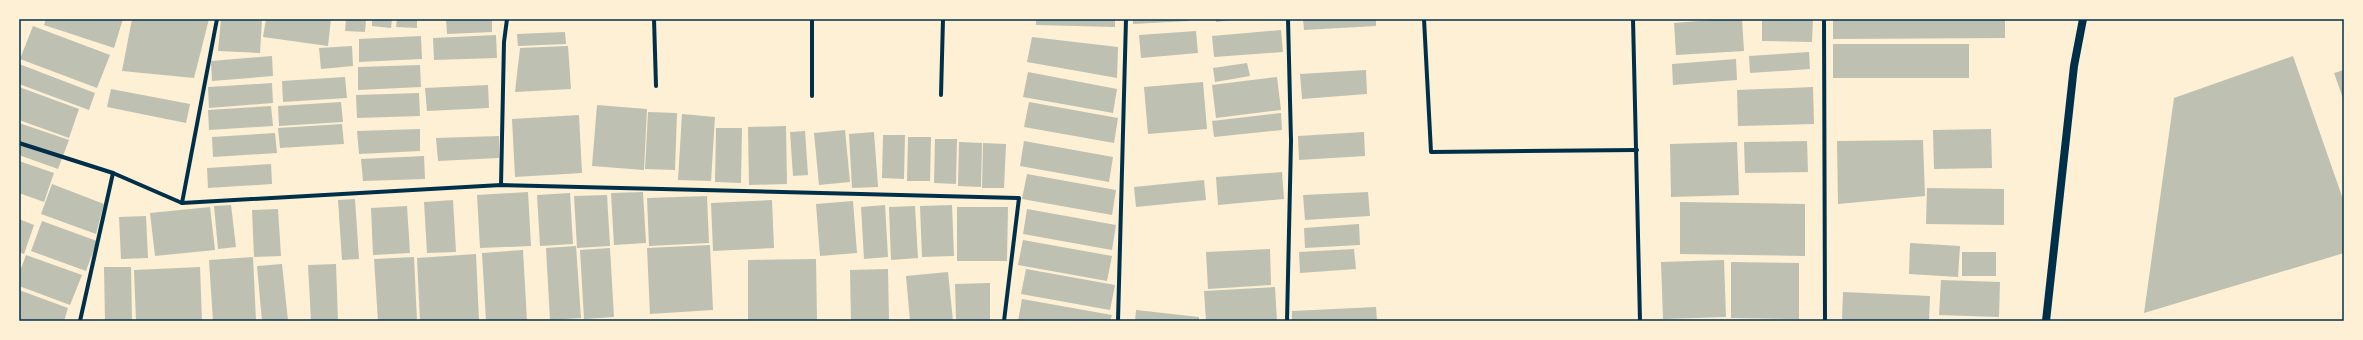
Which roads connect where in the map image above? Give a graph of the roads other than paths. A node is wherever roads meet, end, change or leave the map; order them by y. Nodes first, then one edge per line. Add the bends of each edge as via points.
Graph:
1 (217, 19) edge
2 (507, 19) edge
3 (654, 19) edge
4 (812, 19) edge
5 (943, 19) edge
6 (1126, 19) edge
7 (1288, 19) edge
8 (1424, 19) edge
9 (1633, 19) edge
10 (1824, 19) edge
11 (2083, 19) edge
12 (656, 86) dead end
13 (941, 95) dead end
14 (812, 96) dead end
15 (19, 143) edge
16 (1637, 150) junction
17 (113, 173) junction
18 (501, 186) junction
19 (182, 203) junction
20 (80, 321) edge
21 (1004, 321) edge
22 (1118, 321) edge
23 (1287, 321) edge
24 (1640, 321) edge
25 (1825, 321) edge
26 (2046, 321) edge

1 - 19 street
2 - 18 street via 504,42
3 - 12 street
4 - 14 street
5 - 13 street
6 - 22 street
7 - 23 street via 1291,141
8 - 16 street via 1431,152
9 - 16 street
10 - 25 street
11 - 26 main road via 2074,66
15 - 17 street
16 - 24 street
17 - 19 street
17 - 20 street
18 - 19 street
18 - 21 street via 1019,198

